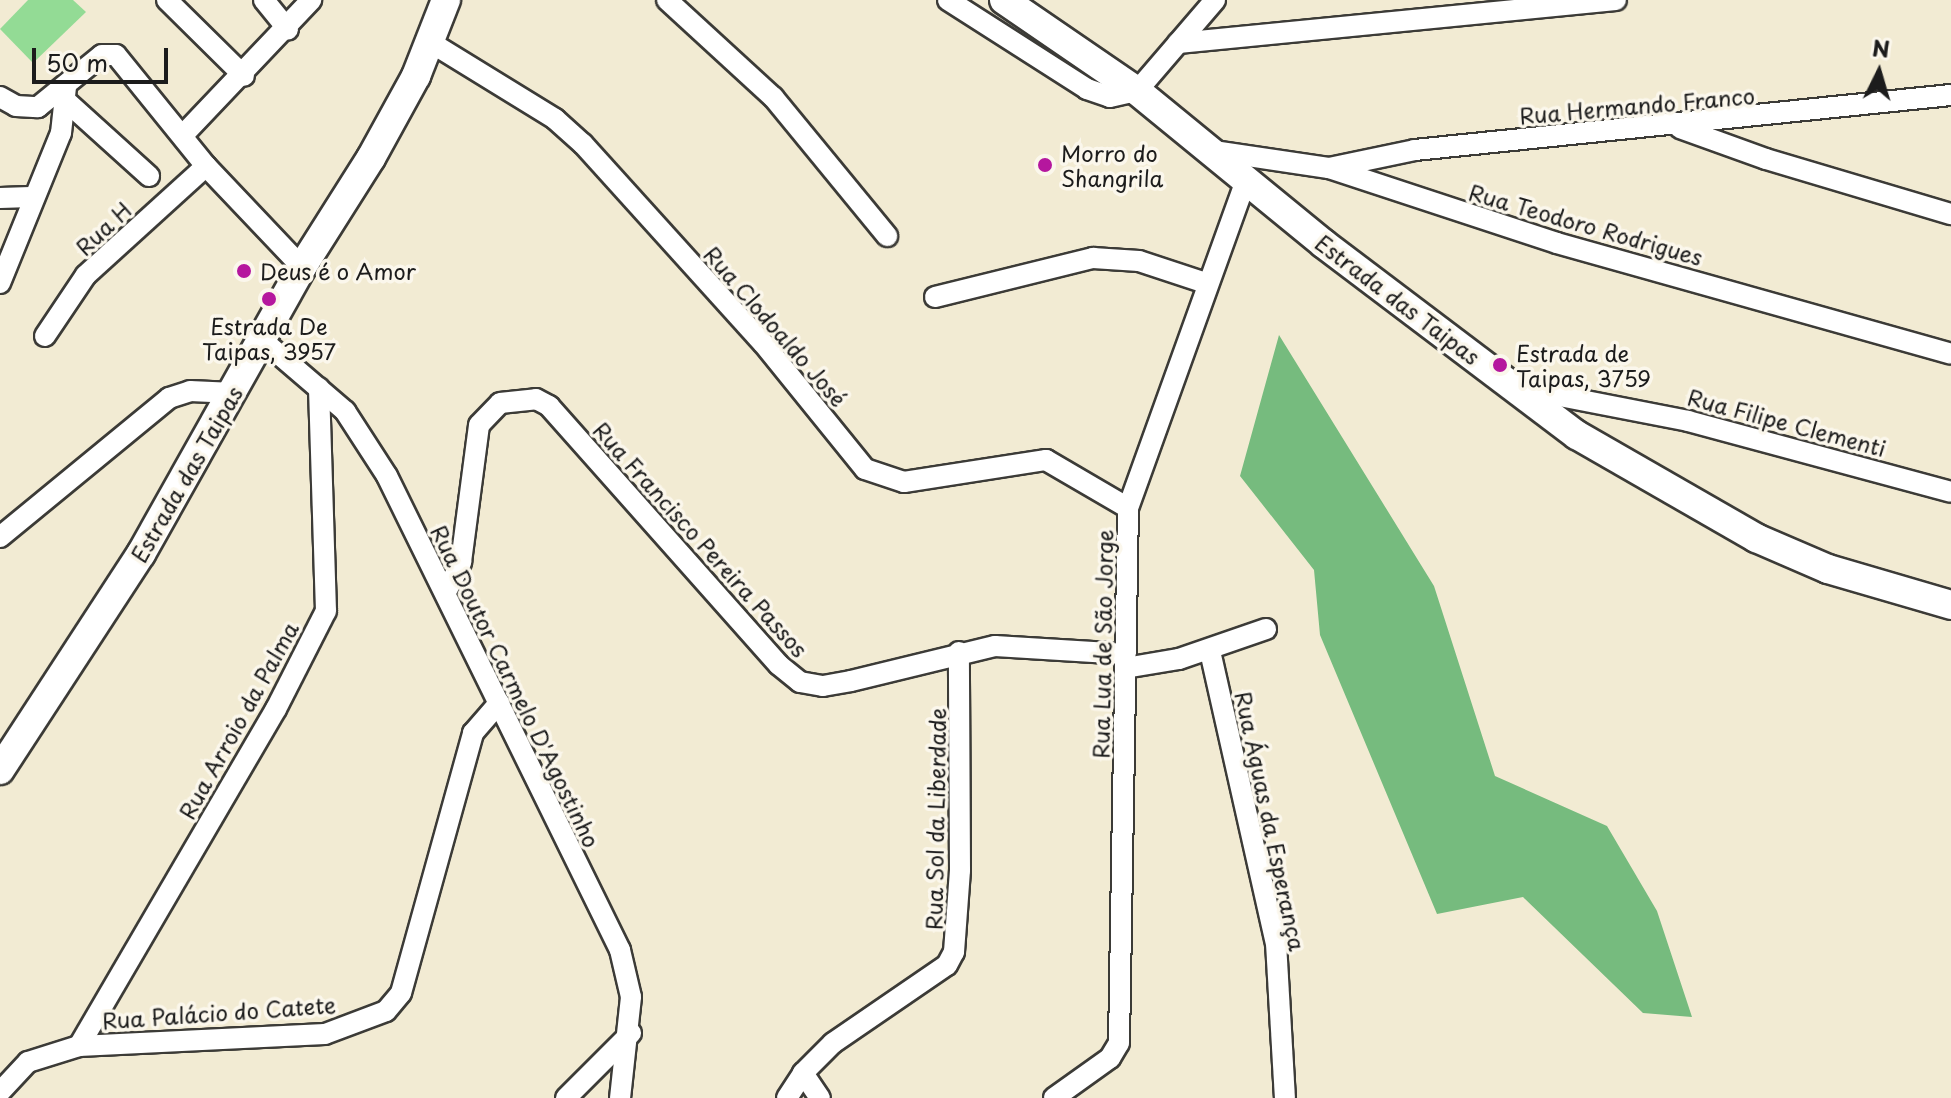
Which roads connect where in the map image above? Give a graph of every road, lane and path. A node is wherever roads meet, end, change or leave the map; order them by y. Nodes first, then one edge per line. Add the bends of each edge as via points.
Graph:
1 (264, 0) edge
2 (311, 0) edge
3 (446, 0) edge
4 (667, 0) edge
5 (948, 0) edge
6 (1004, 0) edge
7 (1215, 0) edge
8 (1616, 0) edge
9 (174, 3) edge
10 (288, 30) junction
11 (430, 42) junction
12 (1178, 43) junction
13 (244, 76) junction
14 (1137, 91) junction
15 (66, 94) junction
16 (1951, 95) edge
17 (0, 97) edge
18 (1677, 127) junction
19 (184, 134) junction
20 (1207, 150) junction
21 (206, 166) junction
22 (1329, 168) junction
23 (149, 176) dead end
24 (1246, 180) junction
25 (31, 197) junction
26 (0, 198) edge
27 (1951, 214) edge
28 (887, 236) dead end
29 (302, 267) junction
30 (0, 283) edge
31 (1206, 283) junction
32 (935, 297) dead end
33 (45, 336) dead end
34 (261, 339) junction
35 (1951, 354) edge
36 (319, 388) junction
37 (1515, 388) junction
38 (234, 393) junction
39 (1951, 492) edge
40 (1128, 508) junction
41 (0, 537) edge
42 (446, 592) junction
43 (1951, 605) edge
44 (1266, 629) dead end
45 (1210, 651) junction
46 (959, 652) junction
47 (1126, 661) junction
48 (499, 703) junction
49 (0, 770) edge
50 (631, 1033) junction
51 (79, 1046) junction
52 (7, 1072) edge
53 (803, 1073) junction
54 (0, 1092) edge
55 (566, 1098) edge
56 (620, 1098) edge
57 (787, 1098) edge
58 (820, 1098) edge
59 (1054, 1098) edge
60 (1285, 1098) edge

1 - 10 street
2 - 10 street
3 - 11 main road, Estrada das Taipas
4 - 28 street via 773,97
5 - 14 street via 1087,89 1110,97
6 - 14 main road, Estrada das Taipas
7 - 12 street
8 - 12 street
9 - 13 street
10 - 13 street
11 - 29 main road, Estrada das Taipas via 371,158
11 - 40 street, Rua Clodoaldo José via 544,111 583,144 763,343 865,469 904,482 1046,460
12 - 14 street
13 - 19 street
14 - 20 main road, Estrada das Taipas
15 - 17 street via 38,107 16,106
15 - 19 street via 102,55 116,55
15 - 23 street
15 - 25 street via 57,145
16 - 18 street, Rua Hermando Franco
18 - 22 street, Rua Hermando Franco via 1430,149
18 - 27 street
19 - 21 street
20 - 22 street, Rua Teodoro Rodrigues
20 - 24 main road, Estrada das Taipas
21 - 29 street
21 - 33 street, Rua H via 86,275
22 - 35 street, Rua Teodoro Rodrigues via 1557,243
24 - 31 street, Rua Lua de São Jorge
24 - 37 main road, Estrada das Taipas
25 - 26 street
25 - 30 street via 8,273
29 - 34 main road, Estrada das Taipas
31 - 32 street via 1139,261 1093,258
31 - 40 street, Rua Lua de São Jorge
34 - 36 street, Rua Doutor Carmelo D'Agostinho
34 - 38 main road, Estrada das Taipas
36 - 42 street, Rua Doutor Carmelo D'Agostinho via 361,432
36 - 51 street, Rua Arroio da Palma via 326,611 276,709
37 - 39 street, Rua Filipe Clementi via 1688,421
37 - 43 main road, Estrada das Taipas via 1577,435 1756,538 1828,569
38 - 41 street via 190,391 169,398
38 - 49 main road, Estrada das Taipas via 141,554
40 - 47 street, Rua Lua de São Jorge
42 - 46 street, Rua Francisco Pereira Passos via 461,562 479,425 500,403 536,399 549,406 779,665 800,682 823,686 851,681
42 - 48 street, Rua Doutor Carmelo D'Agostinho
44 - 45 street, Rua Francisco Pereira Passos
45 - 47 street, Rua Francisco Pereira Passos
45 - 60 street, Rua Águas da Esperança via 1276,943
46 - 47 street, Rua Francisco Pereira Passos via 1025,645
46 - 53 street, Rua Sol da Liberdade via 960,883 954,952 947,965 863,1020
47 - 59 street, Rua Lua de São Jorge via 1122,1026 1110,1058
48 - 50 street, Rua Doutor Carmelo D'Agostinho via 620,950 628,974
48 - 51 street, Rua Palácio do Catete via 473,733 401,993 386,1011 325,1034
50 - 55 street
50 - 56 street, Rua Doutor Carmelo D'Agostinho
51 - 52 street, Rua Palácio do Catete via 48,1052
52 - 54 street, Rua Palácio do Catete
53 - 57 street, Rua Sol da Liberdade
53 - 58 street

